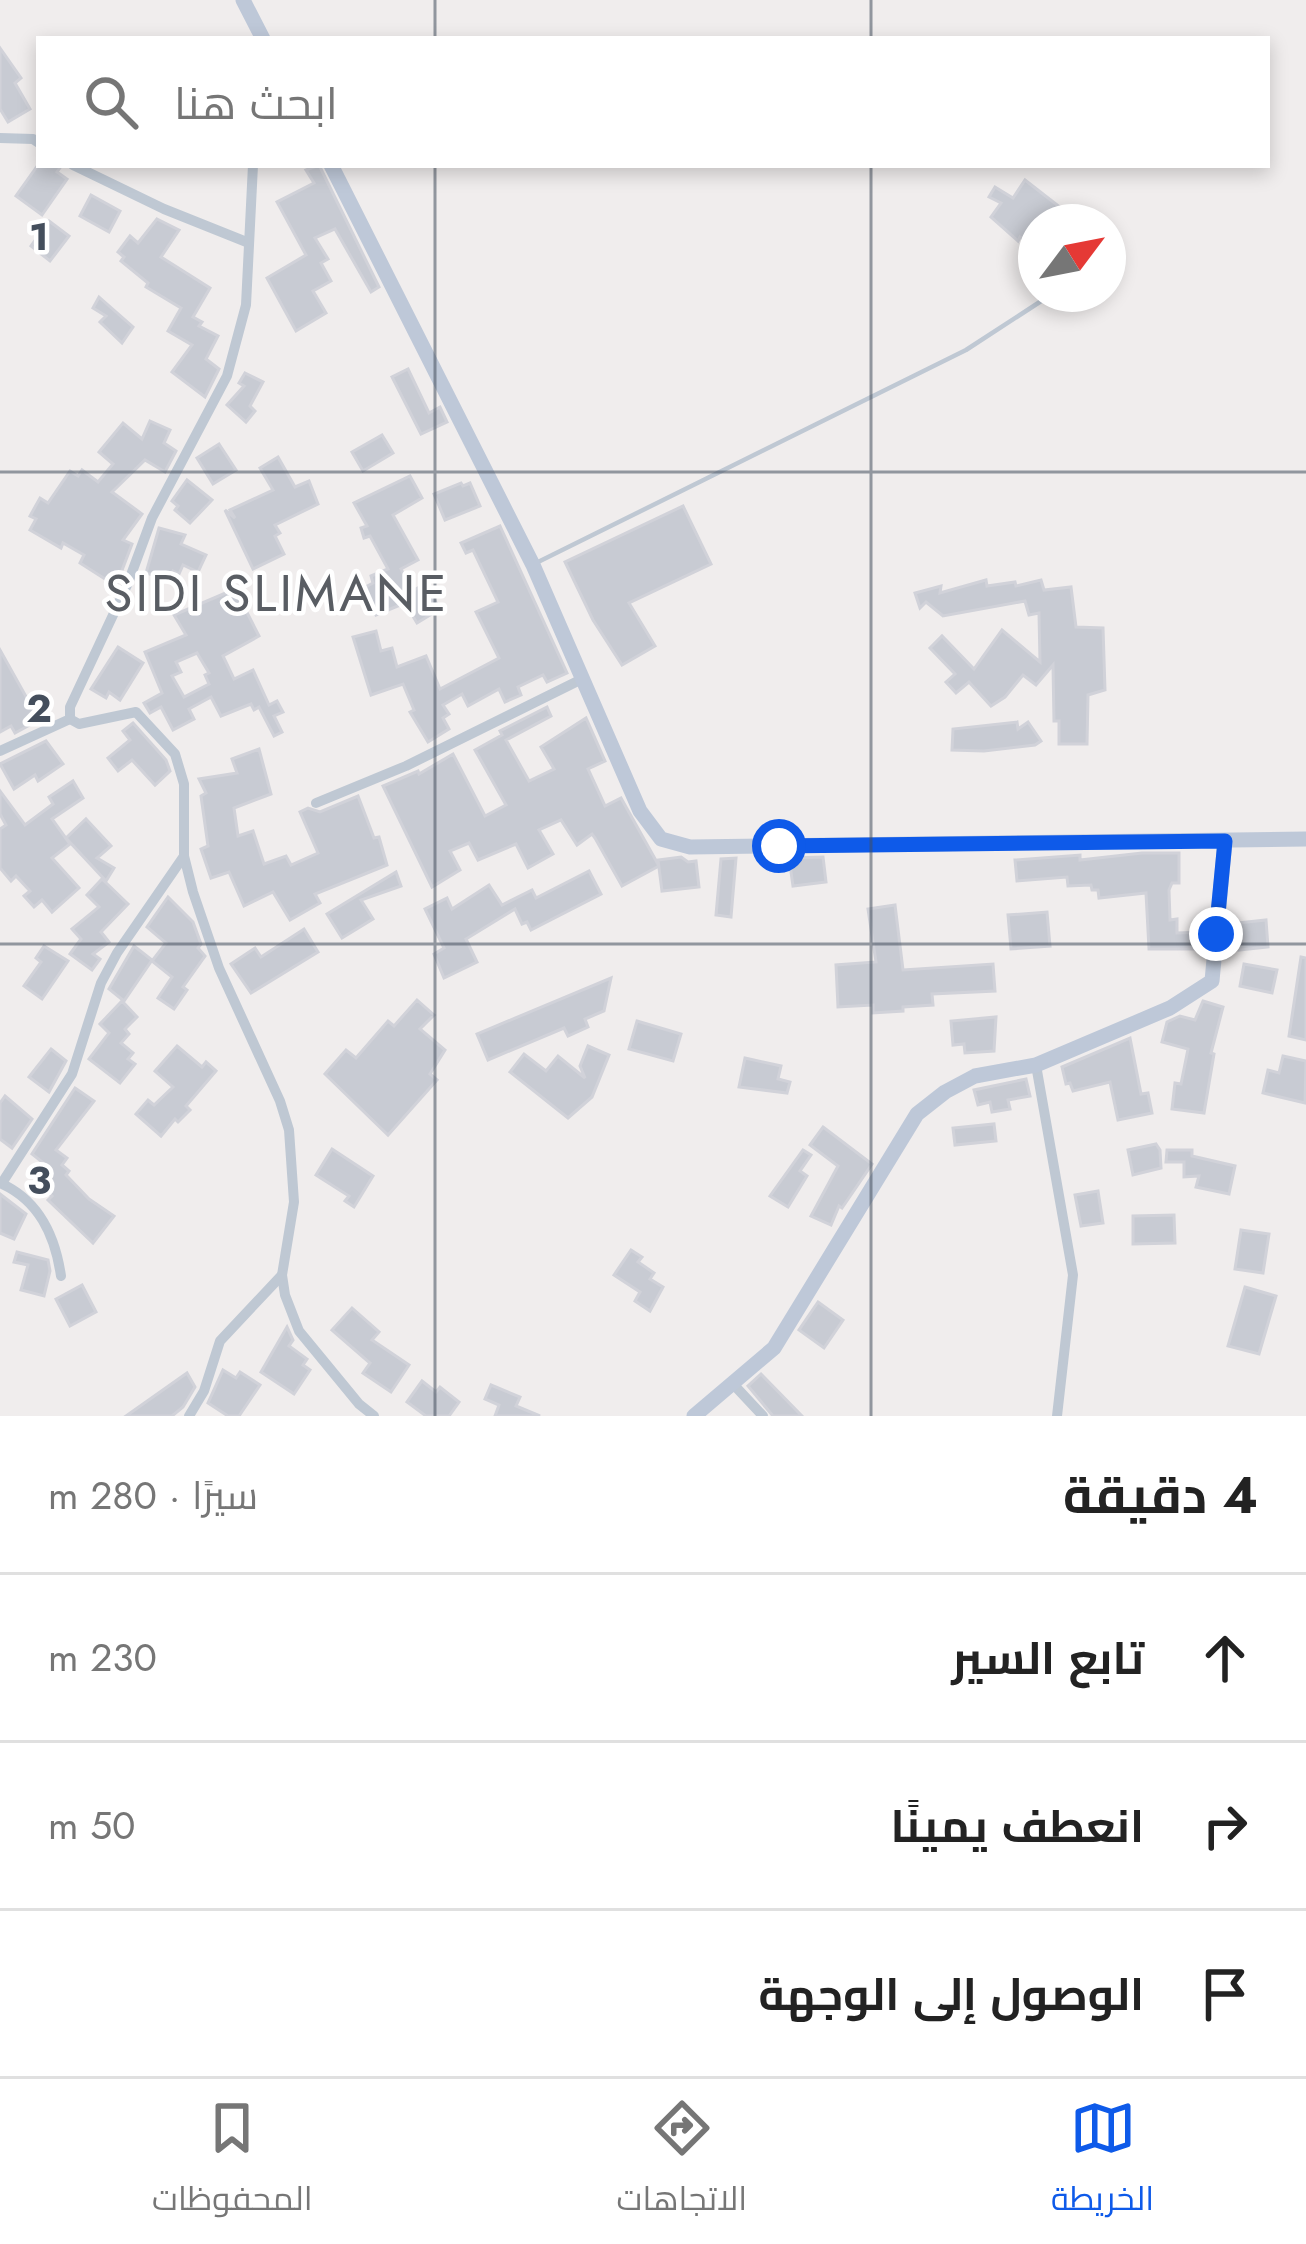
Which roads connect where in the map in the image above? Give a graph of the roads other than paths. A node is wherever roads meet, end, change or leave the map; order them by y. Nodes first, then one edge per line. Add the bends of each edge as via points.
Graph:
1 (243, 0) edge
2 (261, 36) edge
3 (0, 138) edge
4 (36, 141) edge
5 (79, 168) edge
6 (253, 168) edge
7 (333, 168) edge
8 (249, 243) junction
9 (1024, 312) edge
10 (533, 565) junction
11 (584, 678) junction
12 (70, 719) junction
13 (0, 751) edge
14 (316, 803) dead end
15 (1306, 839) edge
16 (1225, 841) junction
17 (184, 856) junction
18 (1036, 1065) junction
19 (1, 1183) edge
20 (282, 1275) junction
21 (61, 1276) dead end
22 (734, 1385) junction
23 (699, 1415) edge
24 (188, 1416) edge
25 (374, 1416) edge
26 (764, 1416) edge
27 (1057, 1416) edge

1 - 2 main road
3 - 4 street
5 - 8 street
6 - 8 street
7 - 10 main road
8 - 12 street via 246,305 227,376 152,518
9 - 10 lane via 966,350
10 - 11 main road
11 - 14 street
11 - 16 main road via 640,811 661,839 690,848
12 - 13 street
12 - 17 street via 136,712 166,743 184,784
15 - 16 main road
16 - 18 main road via 1212,981
17 - 19 street via 117,953 72,1074
17 - 20 street via 219,968 289,1130 294,1202
18 - 22 main road via 976,1076 916,1114 774,1348
18 - 27 street via 1073,1275
19 - 21 street via 38,1207
20 - 24 street via 220,1341
20 - 25 street via 299,1331
22 - 23 main road
22 - 26 street

